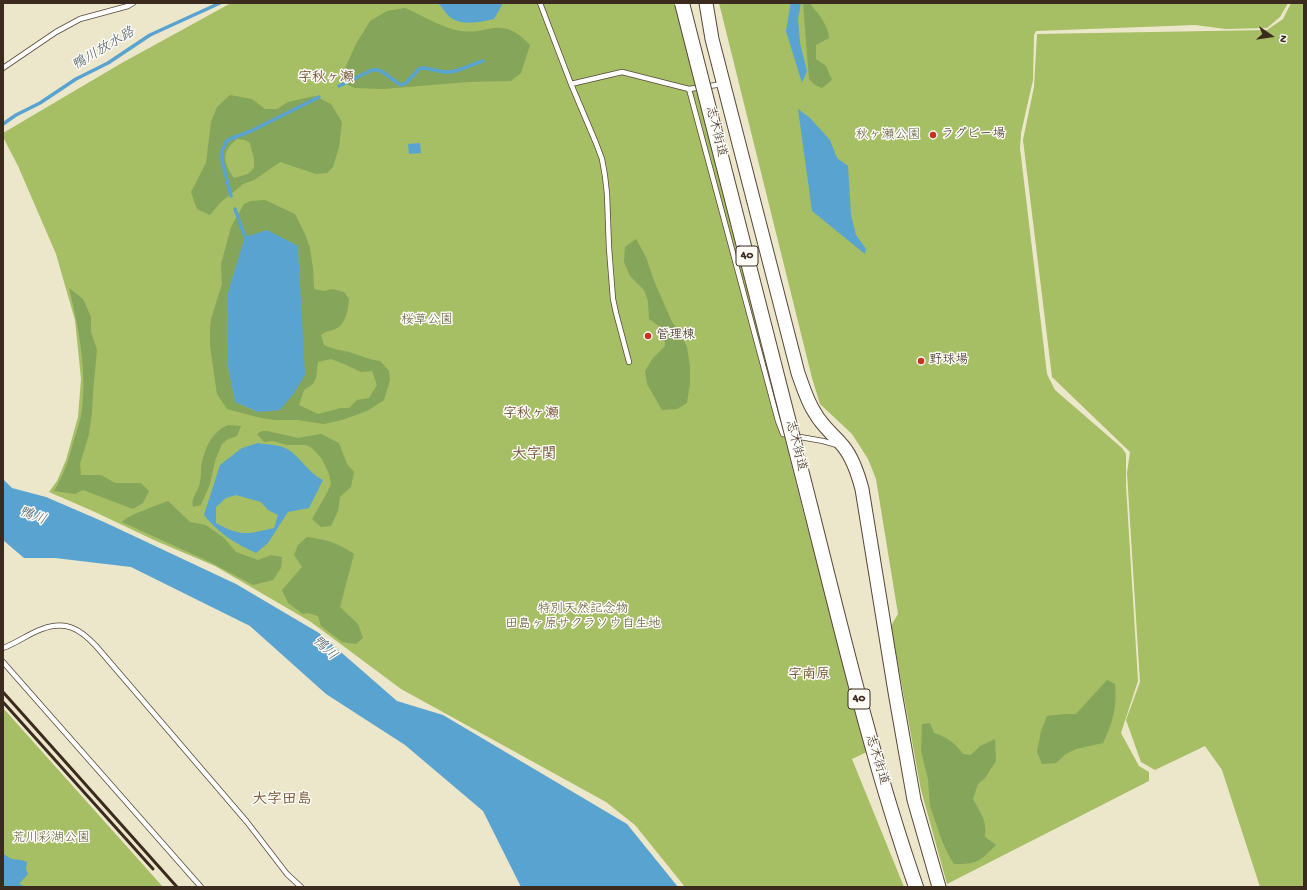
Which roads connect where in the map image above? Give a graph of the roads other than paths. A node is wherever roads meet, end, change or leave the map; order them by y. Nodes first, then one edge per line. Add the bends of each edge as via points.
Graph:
1 (133, 3) edge
2 (540, 3) edge
3 (682, 3) edge
4 (706, 3) edge
5 (3, 68) edge
6 (571, 84) junction
7 (724, 84) junction
8 (689, 89) junction
9 (629, 362) dead end
10 (844, 447) junction
11 (3, 648) edge
12 (3, 662) edge
13 (201, 887) edge
14 (301, 887) edge
15 (916, 887) edge
16 (939, 887) edge

1 - 5 lane via 80,19
2 - 6 lane
3 - 15 main road, 志木街道 / 40, bridge via 868,732
4 - 7 street
6 - 8 lane via 622,72
6 - 9 lane via 596,143 604,170 614,298
7 - 8 lane
7 - 10 street via 806,398 827,430
8 - 10 lane via 776,414 784,434
10 - 16 street via 862,489 914,800
11 - 14 lane via 42,629 56,626 72,627 85,634 247,822 287,874
12 - 13 lane

